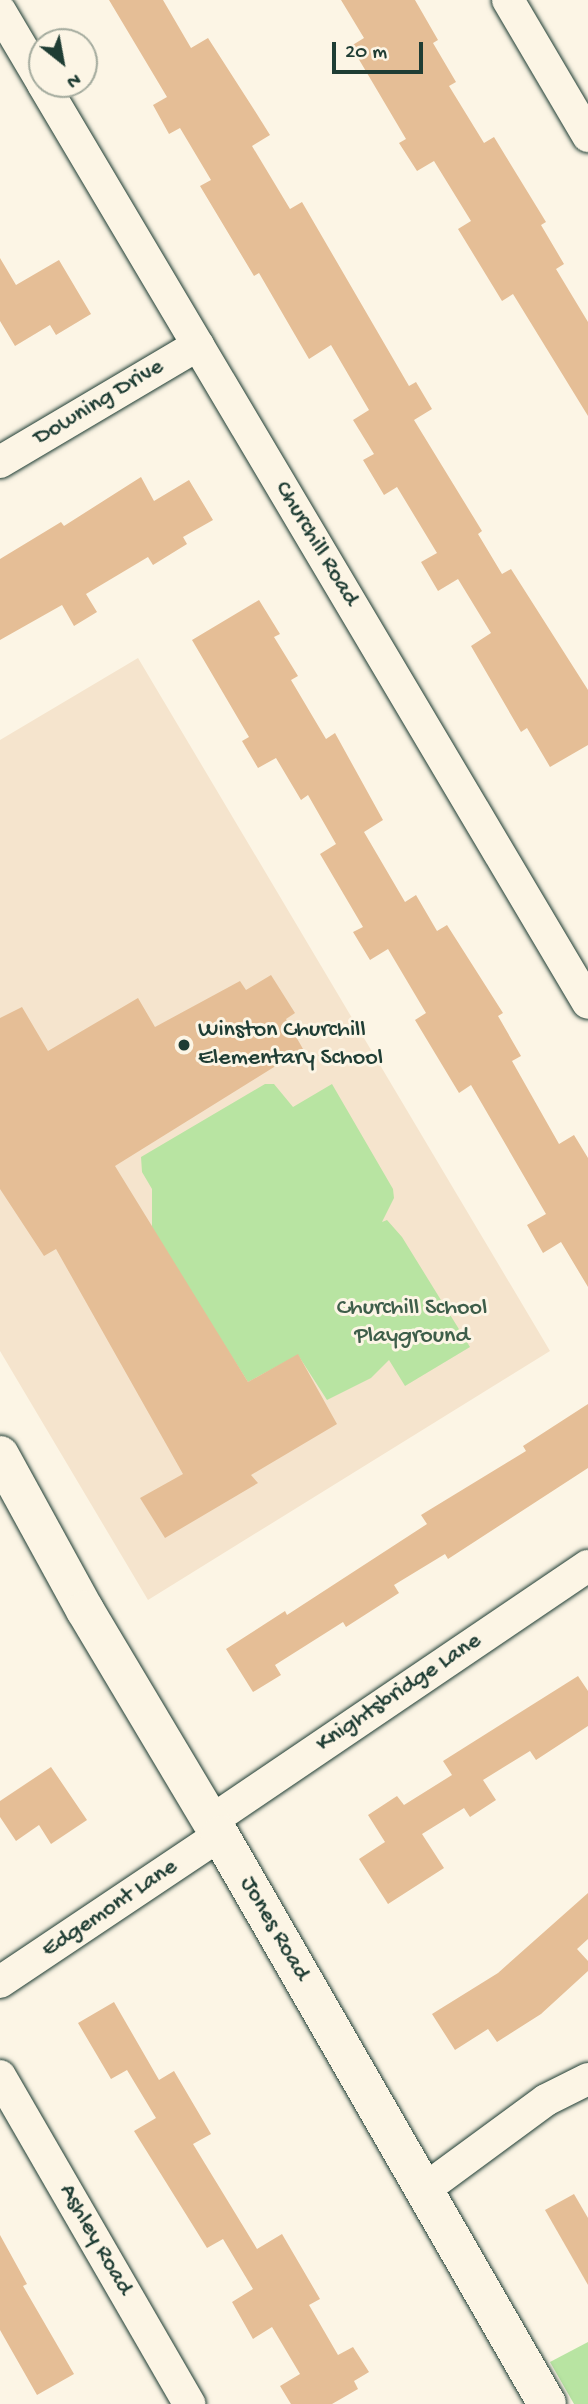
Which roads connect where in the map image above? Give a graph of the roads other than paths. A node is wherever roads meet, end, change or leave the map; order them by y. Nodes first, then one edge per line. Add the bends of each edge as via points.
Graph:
1 (508, 0) edge
2 (0, 11) edge
3 (28, 58) edge
4 (52, 98) edge
5 (588, 136) edge
6 (198, 345) junction
7 (0, 462) edge
8 (588, 1003) edge
9 (0, 1455) edge
10 (588, 1566) edge
11 (216, 1828) junction
12 (0, 1982) edge
13 (0, 2076) edge
14 (588, 2079) edge
15 (425, 2189) junction
16 (189, 2404) edge
17 (547, 2404) edge

1 - 5 street
2 - 3 street, Churchill Road
4 - 6 street, Churchill Road
6 - 7 street, Downing Drive
6 - 8 street, Churchill Road
9 - 11 street, Jones Road via 85,1611
10 - 11 street, Knightsbridge Lane
11 - 12 street, Edgemont Lane
11 - 15 street, Jones Road
13 - 16 street, Ashley Road
14 - 15 street via 546,2100
15 - 17 street, Jones Road

